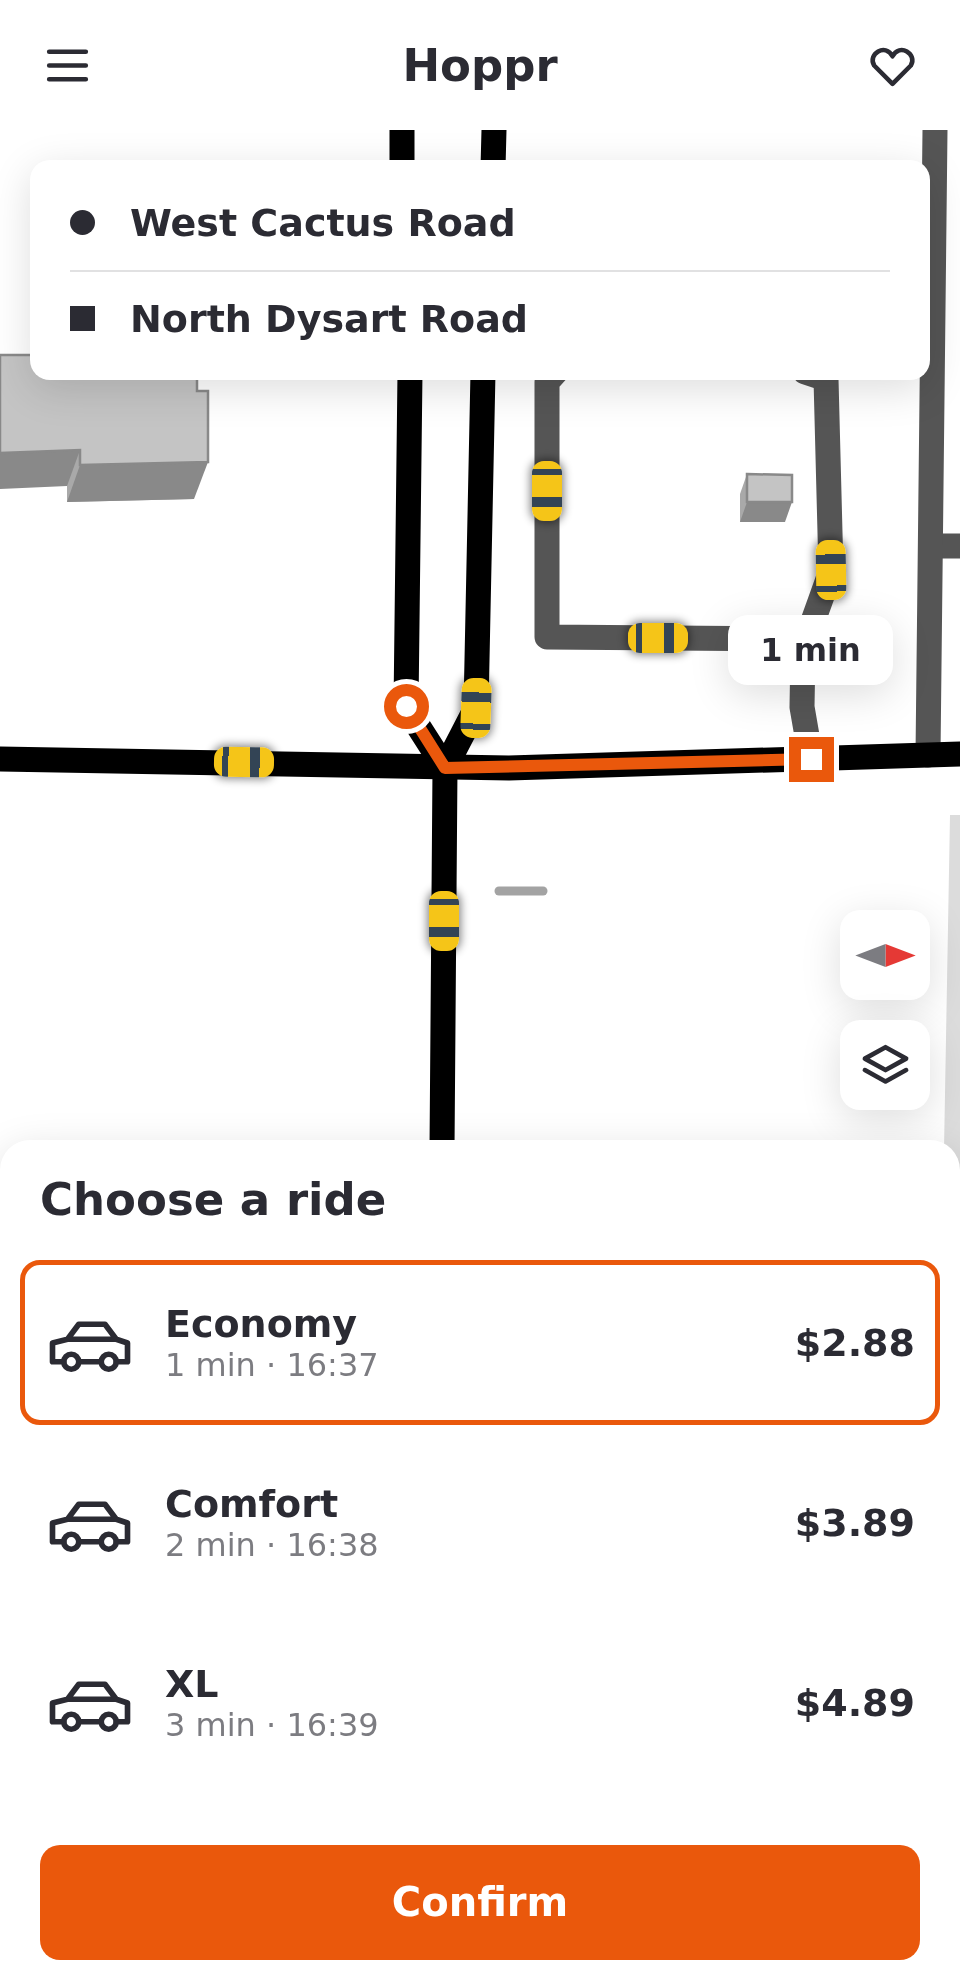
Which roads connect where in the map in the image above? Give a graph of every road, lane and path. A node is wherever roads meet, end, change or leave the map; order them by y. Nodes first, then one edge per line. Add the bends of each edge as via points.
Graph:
1 (402, 130) edge
2 (494, 130) edge
3 (935, 130) edge
4 (402, 160) edge
5 (494, 160) edge
6 (410, 380) edge
7 (483, 380) edge
8 (549, 380) edge
9 (826, 380) edge
10 (930, 546) junction
11 (960, 546) edge
12 (806, 639) junction
13 (960, 754) edge
14 (928, 755) junction
15 (0, 758) edge
16 (811, 759) junction
17 (445, 768) junction
18 (442, 1140) edge

1 - 4 main road
2 - 5 main road
3 - 10 street
6 - 17 main road via 406,706
7 - 17 main road via 476,708
8 - 12 street via 547,637
9 - 12 street via 831,570
10 - 11 street
10 - 14 street
12 - 16 street via 802,706
13 - 14 main road
14 - 16 main road
15 - 17 main road
16 - 17 main road
17 - 18 main road

